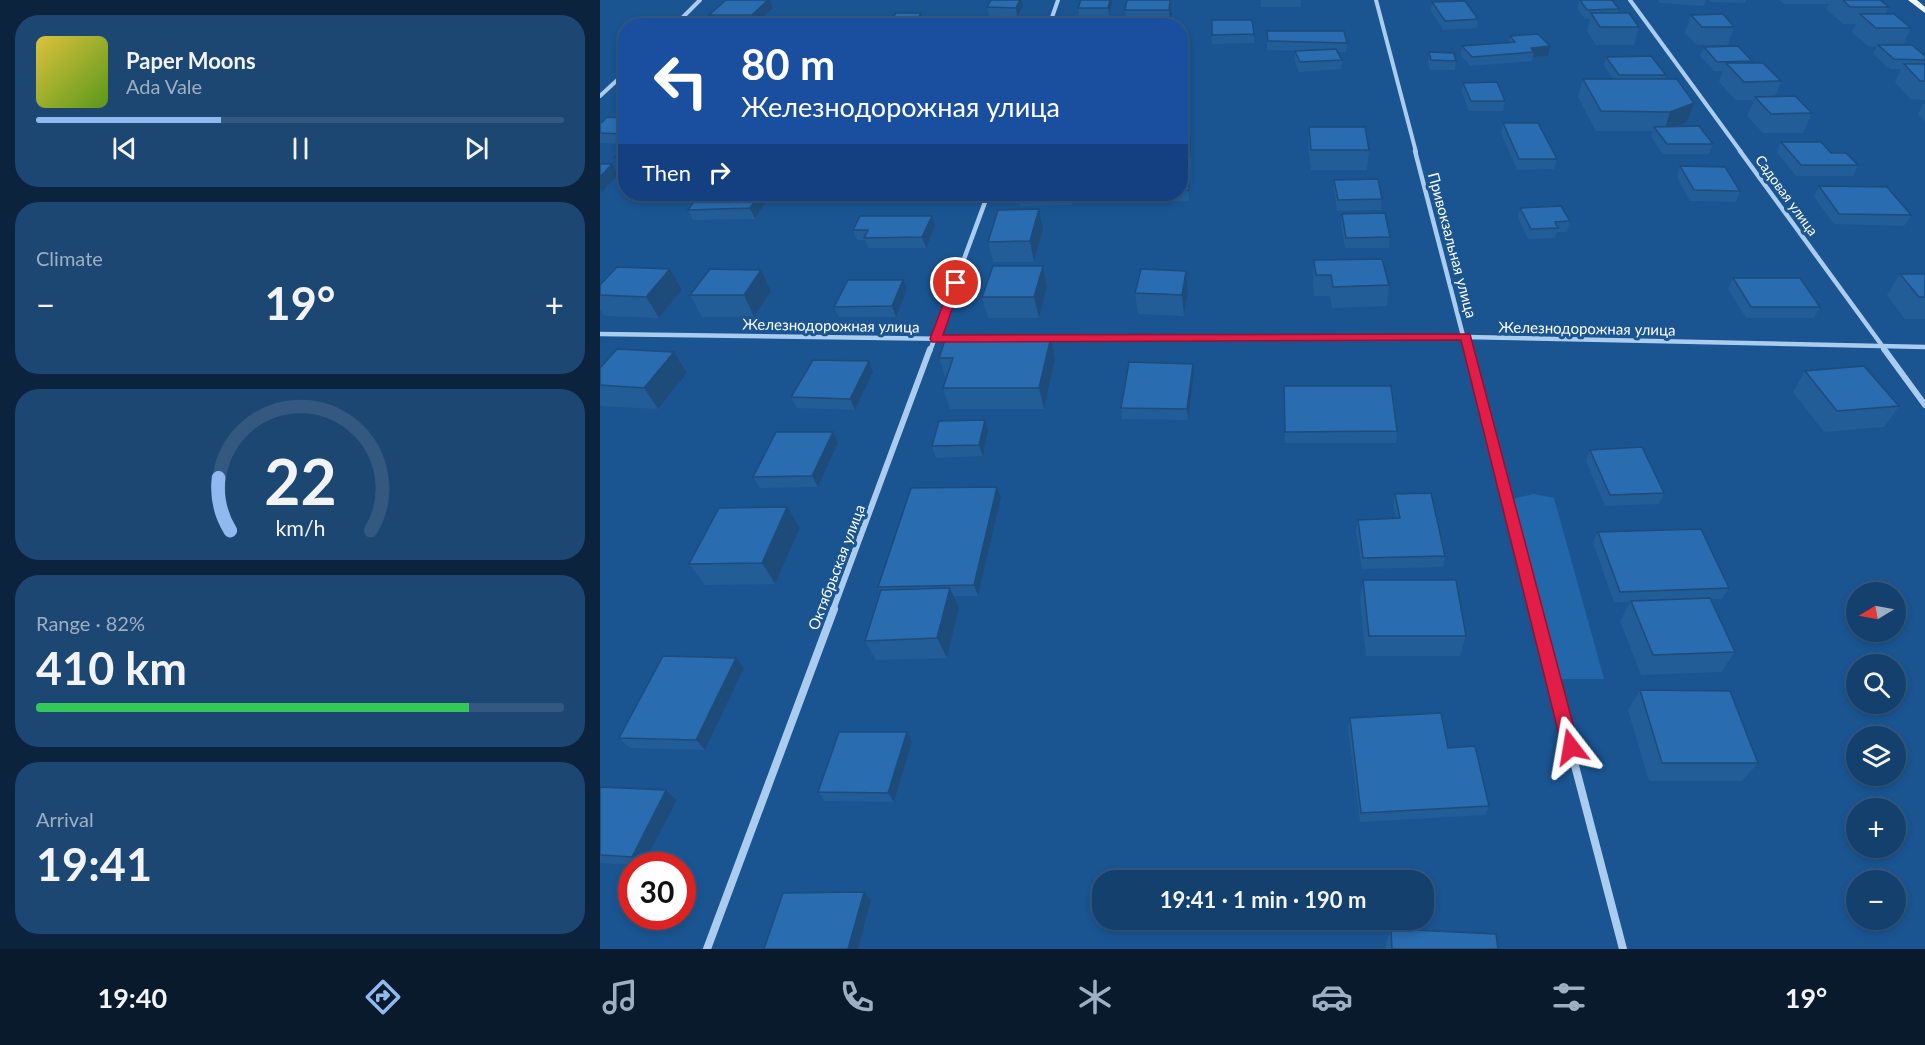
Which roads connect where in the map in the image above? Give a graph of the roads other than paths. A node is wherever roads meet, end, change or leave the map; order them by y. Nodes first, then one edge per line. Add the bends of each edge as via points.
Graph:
1 (700, 0) edge
2 (1058, 0) edge
3 (1376, 0) edge
4 (1630, 0) edge
5 (1912, 0) edge
6 (1925, 11) edge
7 (682, 18) edge
8 (1052, 18) edge
9 (618, 79) edge
10 (600, 96) edge
11 (985, 201) edge
12 (600, 334) edge
13 (1466, 337) junction
14 (936, 339) junction
15 (960, 339) edge
16 (1042, 339) edge
17 (1883, 347) junction
18 (1925, 347) edge
19 (1925, 405) edge
20 (707, 949) edge
21 (1623, 949) edge

1 - 7 street
2 - 8 street
3 - 13 street, Привокзальная улица
4 - 17 street, Садовая улица
5 - 6 main road
9 - 10 street
11 - 14 street, Октябрьская улица
12 - 14 street, Железнодорожная улица
13 - 16 street, Железнодорожная улица
13 - 17 street, Железнодорожная улица
13 - 21 street, Привокзальная улица
14 - 15 street, Железнодорожная улица
14 - 20 street, Октябрьская улица
17 - 18 street, Железнодорожная улица
17 - 19 street, Садовая улица

